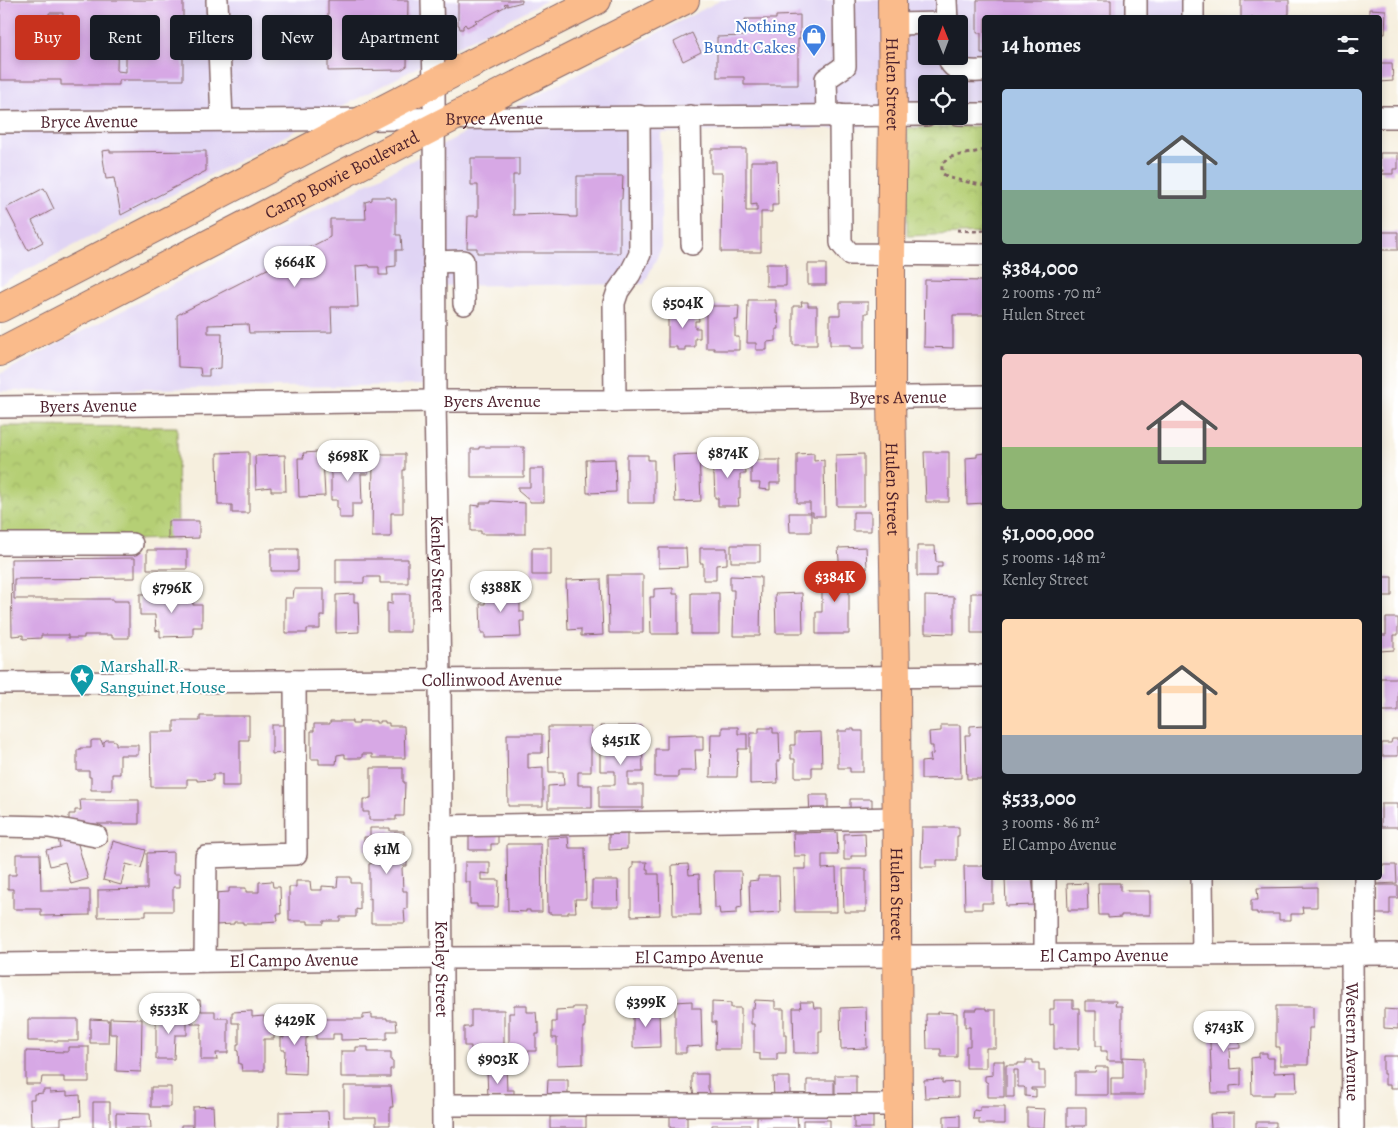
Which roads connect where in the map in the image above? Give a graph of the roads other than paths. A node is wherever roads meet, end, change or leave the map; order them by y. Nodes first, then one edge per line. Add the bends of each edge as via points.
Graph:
1 (217, 0) edge
2 (432, 0) edge
3 (597, 0) edge
4 (684, 0) edge
5 (844, 0) edge
6 (946, 0) edge
7 (1136, 0) edge
8 (1193, 0) edge
9 (892, 12) edge
10 (947, 15) edge
11 (1136, 15) edge
12 (1193, 15) edge
13 (918, 17) edge
14 (952, 65) edge
15 (982, 70) edge
16 (434, 83) junction
17 (968, 114) edge
18 (982, 114) edge
19 (833, 115) junction
20 (893, 115) junction
21 (918, 115) edge
22 (638, 116) junction
23 (690, 116) junction
24 (1382, 117) edge
25 (1398, 117) edge
26 (366, 118) junction
27 (222, 120) junction
28 (0, 122) edge
29 (439, 122) junction
30 (692, 244) dead end
31 (891, 254) junction
32 (982, 255) edge
33 (434, 262) junction
34 (464, 304) dead end
35 (0, 308) edge
36 (0, 352) edge
37 (982, 396) edge
38 (891, 397) junction
39 (435, 401) junction
40 (615, 401) junction
41 (0, 407) edge
42 (0, 544) edge
43 (132, 544) dead end
44 (896, 676) junction
45 (982, 676) edge
46 (440, 680) junction
47 (295, 681) junction
48 (0, 683) edge
49 (897, 818) junction
50 (0, 826) edge
51 (441, 826) junction
52 (96, 836) dead end
53 (1045, 880) edge
54 (1202, 880) edge
55 (1364, 880) edge
56 (1358, 954) junction
57 (1398, 954) edge
58 (1203, 955) junction
59 (897, 956) junction
60 (1045, 956) junction
61 (442, 958) junction
62 (205, 961) junction
63 (0, 964) edge
64 (443, 1106) junction
65 (898, 1116) edge
66 (443, 1128) edge
67 (1352, 1128) edge

1 - 27 street
2 - 16 street, Kenley Street
3 - 16 main road
4 - 29 main road, Camp Bowie Boulevard
5 - 19 street via 845,66 826,79
6 - 10 street
7 - 11 street
8 - 12 street
9 - 13 street
9 - 20 main road, Hulen Street
14 - 15 street via 969,71
16 - 26 main road
16 - 29 street, Kenley Street
17 - 18 street
19 - 20 street, Bryce Avenue
19 - 23 street, Bryce Avenue
19 - 31 street via 841,243 850,254
20 - 21 street, Bryce Avenue
20 - 31 main road, Hulen Street
22 - 23 street, Bryce Avenue
22 - 29 street, Bryce Avenue
22 - 40 street via 640,254 614,303
23 - 30 street
24 - 25 street
26 - 27 street, Bryce Avenue
26 - 29 street, Bryce Avenue
26 - 35 main road
27 - 28 street, Bryce Avenue
29 - 33 street, Kenley Street
29 - 36 main road, Camp Bowie Boulevard
31 - 32 street
31 - 38 main road, Hulen Street
33 - 34 street via 463,262
33 - 39 street, Kenley Street
37 - 38 street, Byers Avenue
38 - 40 street, Byers Avenue
38 - 44 main road, Hulen Street
39 - 40 street, Byers Avenue
39 - 41 street, Byers Avenue
39 - 46 street, Kenley Street
42 - 43 street
44 - 45 street, Collinwood Avenue
44 - 46 street, Collinwood Avenue
44 - 49 main road, Hulen Street
46 - 47 street, Collinwood Avenue
46 - 51 street, Kenley Street
47 - 48 street, Collinwood Avenue
47 - 62 street via 296,854 206,857
49 - 51 street
49 - 59 main road, Hulen Street
50 - 52 street via 50,827
51 - 61 street, Kenley Street
53 - 60 street
54 - 58 street
55 - 56 street, Western Avenue
56 - 57 street, El Campo Avenue
56 - 58 street, El Campo Avenue
56 - 67 street, Western Avenue
58 - 60 street, El Campo Avenue
59 - 60 street, El Campo Avenue
59 - 61 street, El Campo Avenue
59 - 65 main road, Hulen Street
61 - 62 street, El Campo Avenue
61 - 64 street, Kenley Street
62 - 63 street, El Campo Avenue
64 - 65 street
64 - 66 street, Kenley Street

